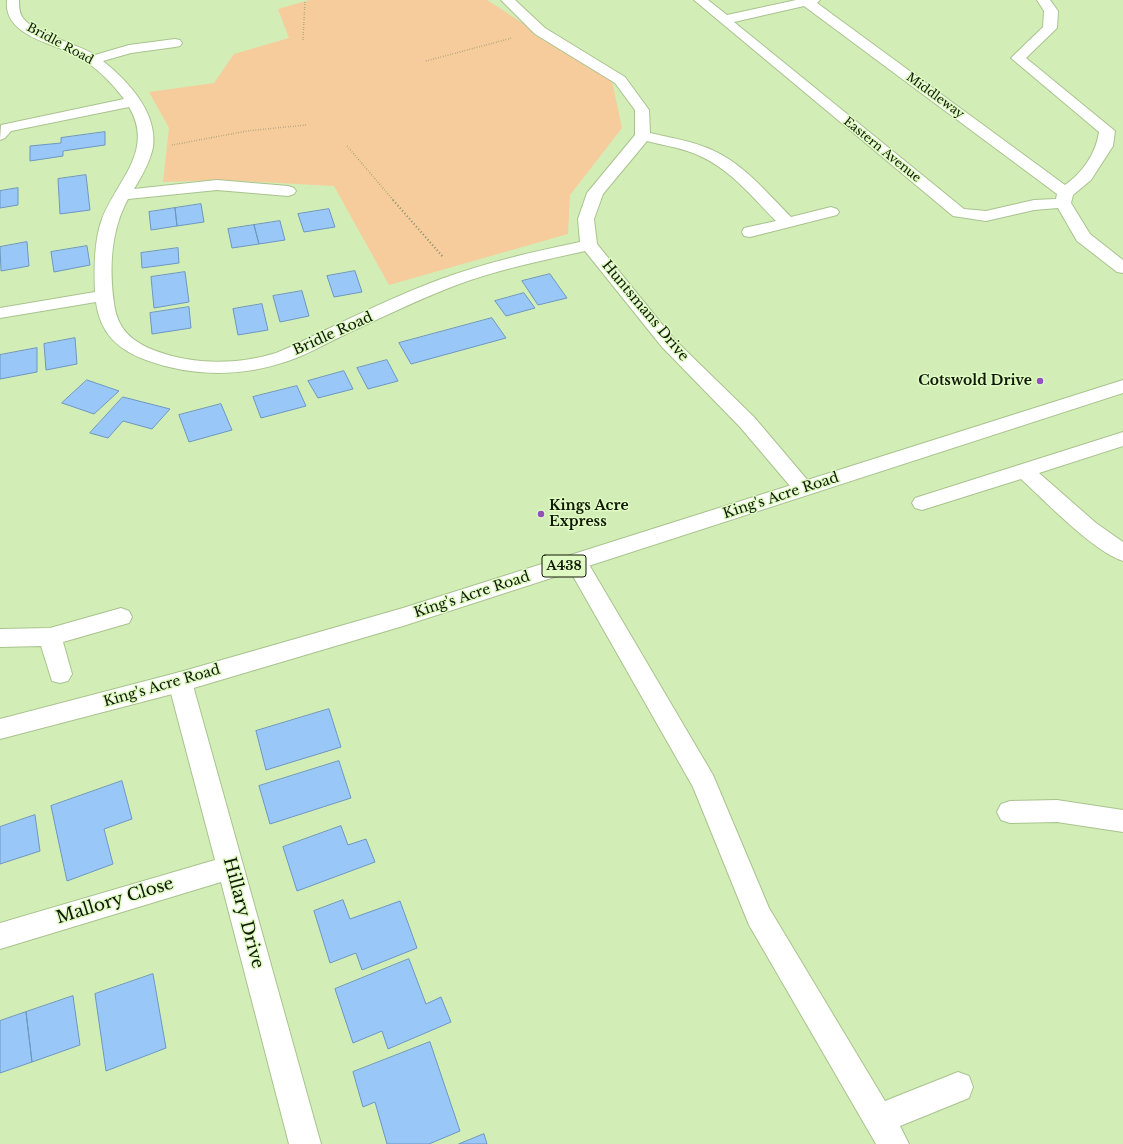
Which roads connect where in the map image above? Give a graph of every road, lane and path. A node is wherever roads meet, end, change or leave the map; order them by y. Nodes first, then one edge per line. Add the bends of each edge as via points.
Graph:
1 (13, 0) edge
2 (305, 0) edge
3 (507, 0) edge
4 (700, 0) edge
5 (1043, 0) edge
6 (808, 1) edge
7 (724, 20) junction
8 (540, 31) junction
9 (302, 40) dead end
10 (175, 43) dead end
11 (93, 60) junction
12 (426, 61) dead end
13 (132, 102) junction
14 (306, 125) dead end
15 (2, 126) edge
16 (642, 136) junction
17 (347, 146) dead end
18 (146, 150) junction
19 (288, 191) dead end
20 (123, 195) junction
21 (1064, 198) junction
22 (831, 212) dead end
23 (787, 222) junction
24 (750, 232) dead end
25 (589, 245) junction
26 (1123, 268) edge
27 (471, 274) junction
28 (103, 296) junction
29 (0, 313) edge
30 (1123, 386) edge
31 (1123, 439) edge
32 (1024, 471) junction
33 (803, 488) junction
34 (922, 503) dead end
35 (1123, 553) edge
36 (576, 562) junction
37 (121, 617) dead end
38 (50, 637) junction
39 (0, 638) edge
40 (60, 674) dead end
41 (180, 682) junction
42 (0, 729) edge
43 (1010, 812) dead end
44 (1123, 821) edge
45 (230, 867) junction
46 (0, 936) edge
47 (958, 1087) dead end
48 (879, 1119) junction
49 (305, 1144) edge
50 (893, 1144) edge

1 - 11 main road, Bridle Road via 12,8 17,20 32,31
2 - 9 path
3 - 8 main road
4 - 7 main road, Eastern Avenue
5 - 21 main road via 1051,11 1050,28 1018,58 1107,131 1105,146 1083,180
6 - 7 main road
6 - 21 main road, Middleway
7 - 21 main road, Eastern Avenue via 959,213 986,216
8 - 12 path
8 - 16 main road via 620,80 642,110
10 - 11 main road via 130,49
11 - 13 main road, Bridle Road via 108,72
13 - 15 main road
13 - 18 main road, Bridle Road via 144,122
14 - 18 path via 247,131
16 - 23 main road via 697,149 715,157 729,166
16 - 25 main road via 595,193 586,219
17 - 27 path via 440,255
18 - 20 main road, Bridle Road
19 - 20 main road via 217,185
20 - 28 main road, Bridle Road via 111,219 106,238
21 - 26 main road via 1083,238
22 - 23 main road
23 - 24 main road
25 - 27 main road, Bridle Road
25 - 33 main road, Huntsmans Drive via 668,343 747,422
27 - 28 main road, Bridle Road via 438,286 282,357 226,368 190,367 164,361 137,350 119,337 109,320
28 - 29 main road
30 - 33 main road, King's Acre Road / A438
31 - 32 main road
32 - 34 main road
32 - 35 main road via 1088,528
33 - 36 main road, King's Acre Road / A438
36 - 41 main road, King's Acre Road / A438 via 403,617
36 - 48 main road via 704,783 759,916
37 - 38 main road
38 - 39 main road
38 - 40 main road
41 - 42 main road, King's Acre Road / A438
41 - 45 main road, Hillary Drive
43 - 44 main road via 1057,811
45 - 46 main road, Mallory Close
45 - 49 main road, Hillary Drive
47 - 48 main road
48 - 50 main road

